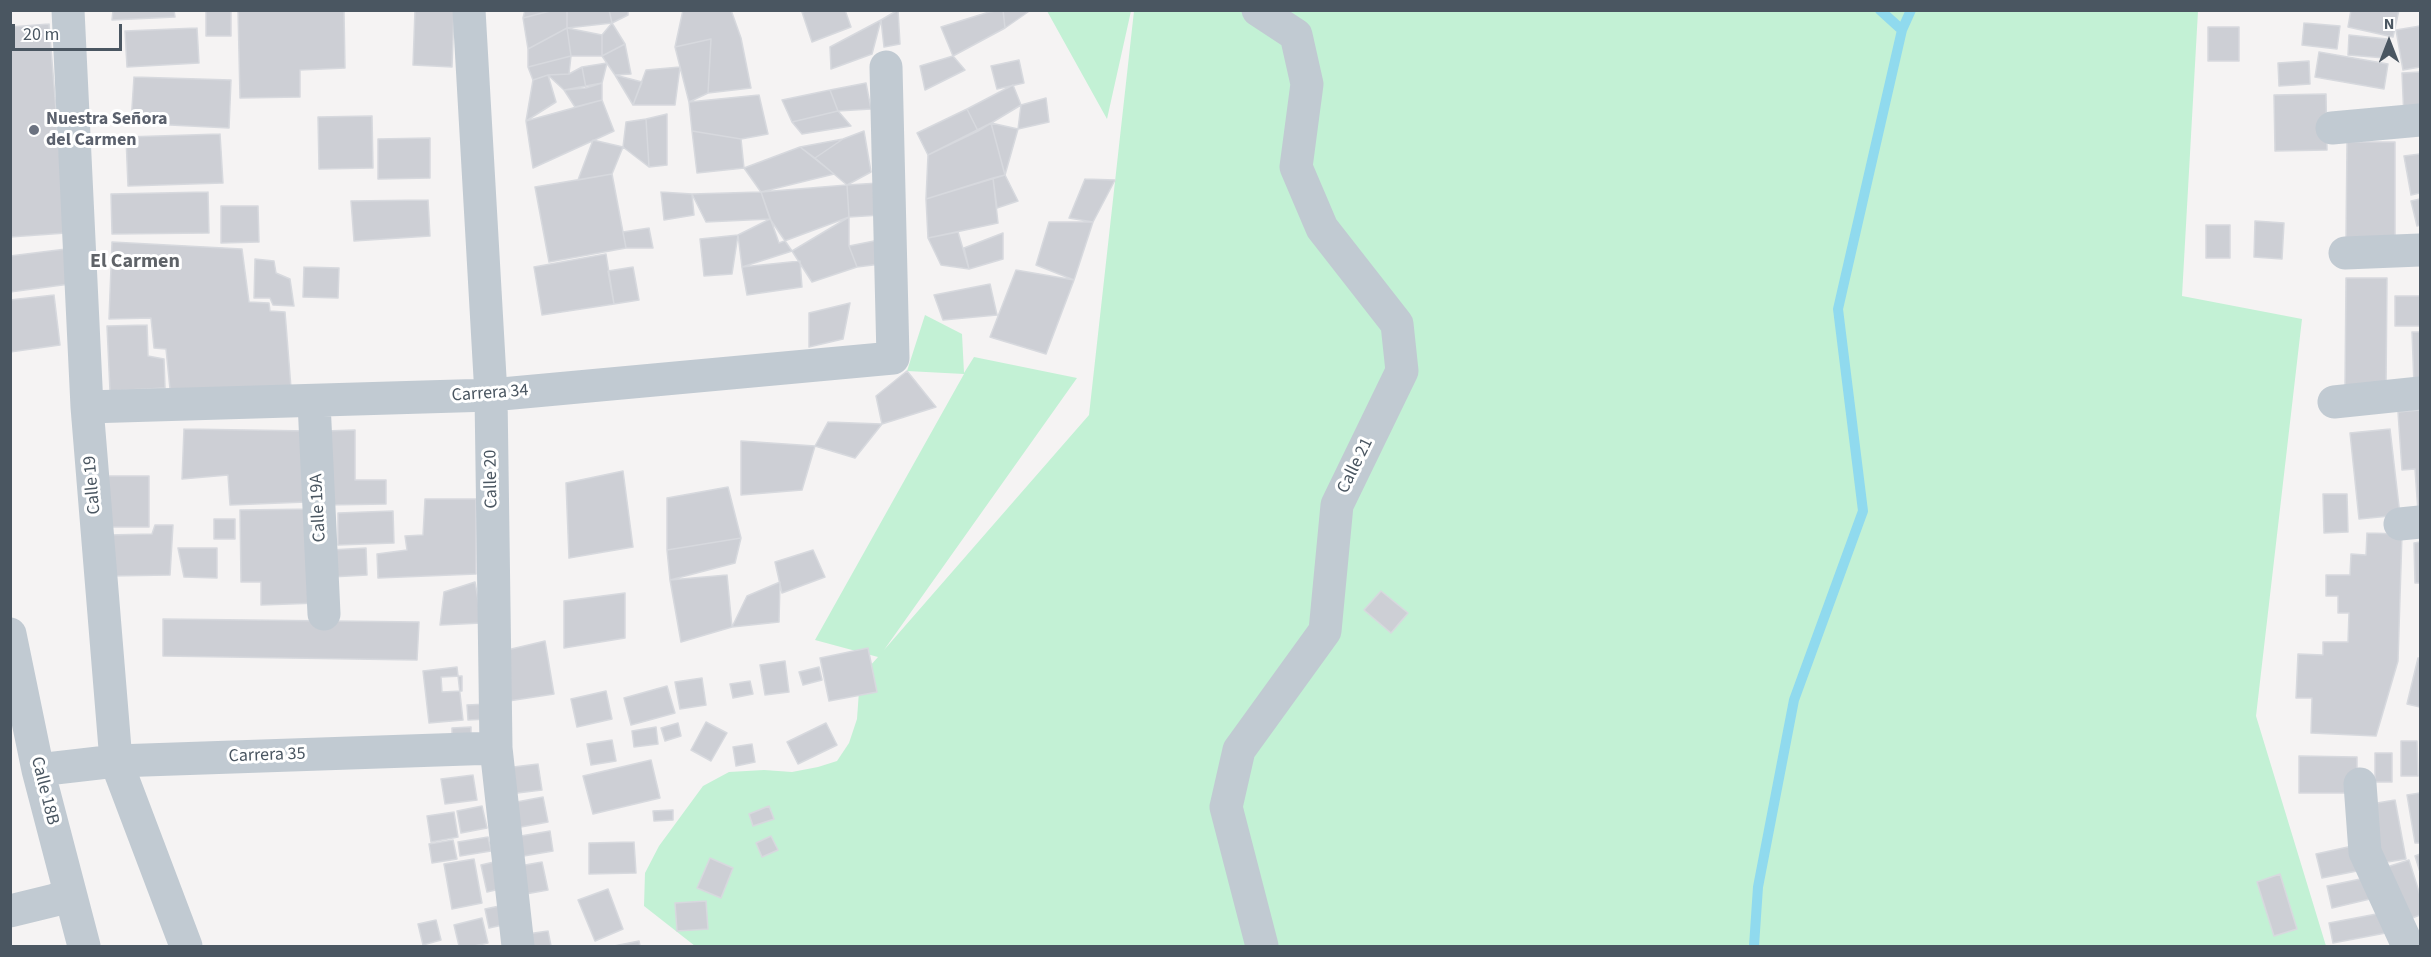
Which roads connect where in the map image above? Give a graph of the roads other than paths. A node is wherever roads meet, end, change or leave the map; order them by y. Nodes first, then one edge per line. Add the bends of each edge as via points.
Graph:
1 (68, 10) edge
2 (469, 10) edge
3 (1258, 10) edge
4 (886, 67) dead end
5 (2421, 120) edge
6 (2332, 128) dead end
7 (2421, 250) edge
8 (2345, 253) dead end
9 (2421, 393) edge
10 (491, 395) junction
11 (314, 402) junction
12 (2334, 402) dead end
13 (87, 407) junction
14 (324, 614) dead end
15 (10, 634) edge
16 (496, 748) junction
17 (116, 761) junction
18 (38, 770) junction
19 (2360, 784) dead end
20 (69, 893) junction
21 (10, 911) edge
22 (84, 946) edge
23 (186, 946) edge
24 (518, 946) edge
25 (1262, 946) edge
26 (2409, 946) edge

1 - 13 street, Calle 19
2 - 10 street, Calle 20
3 - 25 street, Calle 21 via 1296,35 1307,84 1296,167 1322,228 1397,324 1402,371 1337,505 1324,632 1239,750 1226,807
4 - 10 street, Carrera 34 via 893,358
5 - 6 street
7 - 8 street
9 - 12 street
10 - 11 street, Carrera 34
10 - 16 street, Calle 20
11 - 13 street, Carrera 34
11 - 14 street, Calle 19A
13 - 17 street, Calle 19
15 - 18 street, Calle 18B
16 - 17 street, Carrera 35
16 - 24 street, Calle 20
17 - 18 street, Carrera 35
17 - 23 street, Calle 19
18 - 20 street, Calle 18B
19 - 26 street via 2365,852
20 - 21 street
20 - 22 street, Calle 18B

